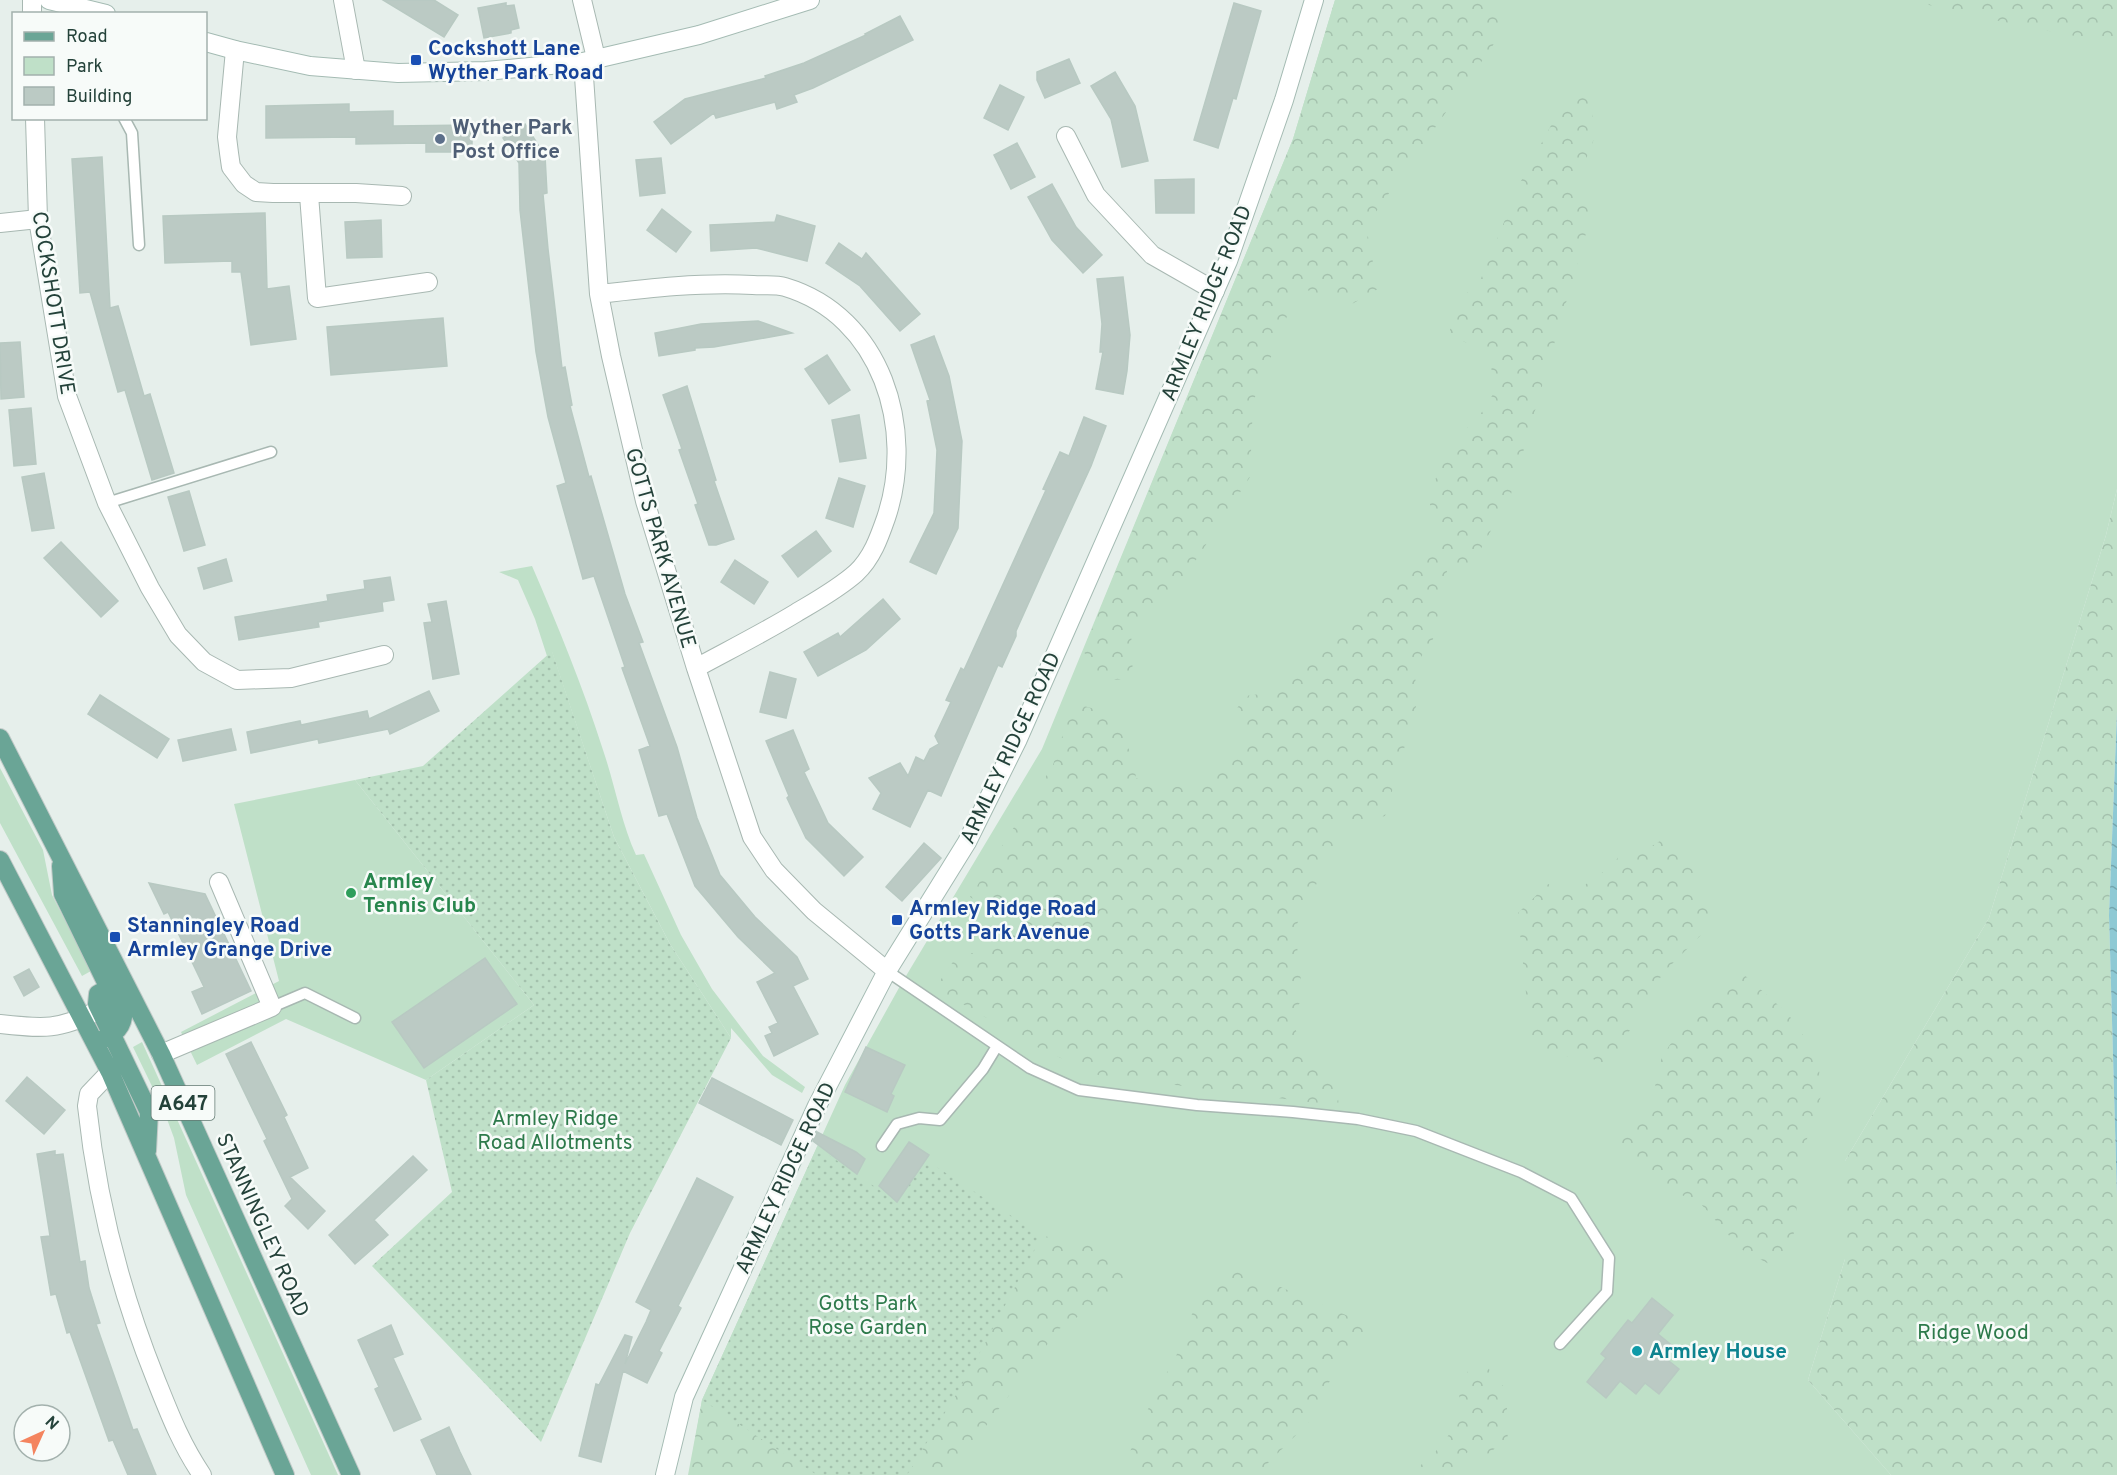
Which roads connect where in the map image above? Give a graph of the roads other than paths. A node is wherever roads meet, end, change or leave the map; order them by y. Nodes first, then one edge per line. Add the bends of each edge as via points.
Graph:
1 (49, 0) edge
2 (343, 0) edge
3 (582, 0) edge
4 (810, 0) edge
5 (1314, 0) edge
6 (98, 12) edge
7 (207, 42) edge
8 (235, 50) junction
9 (590, 60) junction
10 (356, 70) junction
11 (35, 120) edge
12 (125, 120) edge
13 (1066, 136) dead end
14 (309, 195) junction
15 (402, 196) dead end
16 (38, 219) junction
17 (0, 223) edge
18 (139, 245) dead end
19 (428, 282) dead end
20 (1215, 291) junction
21 (599, 294) junction
22 (271, 452) dead end
23 (107, 503) junction
24 (384, 655) dead end
25 (696, 668) junction
26 (0, 738) edge
27 (0, 860) edge
28 (219, 882) dead end
29 (887, 971) junction
30 (116, 984) junction
31 (272, 1007) junction
32 (91, 1014) junction
33 (355, 1018) dead end
34 (0, 1024) edge
35 (104, 1039) junction
36 (997, 1046) junction
37 (161, 1054) junction
38 (110, 1072) junction
39 (882, 1146) dead end
40 (147, 1155) junction
41 (1560, 1344) dead end
42 (202, 1475) edge
43 (285, 1475) edge
44 (351, 1475) edge
45 (664, 1475) edge

1 - 6 street
2 - 10 street
3 - 9 street, GOTTS PARK AVENUE
4 - 9 street via 699,35
5 - 20 street, ARMLEY RIDGE ROAD via 1284,100
7 - 8 street
8 - 10 street via 310,66
8 - 14 street via 228,137 231,167 256,192
9 - 10 street via 486,70
9 - 21 street, GOTTS PARK AVENUE
11 - 16 street, COCKSHOTT DRIVE
12 - 18 lane via 132,133
13 - 20 street via 1096,195 1152,255
14 - 15 street
14 - 19 street via 317,298
16 - 17 street
16 - 23 street, COCKSHOTT DRIVE via 67,396
20 - 29 street, ARMLEY RIDGE ROAD via 1018,739 967,842
21 - 25 street, GOTTS PARK AVENUE via 645,501
21 - 25 street via 677,285 743,284 784,287 824,304 859,336 882,374 896,423 897,462 892,500 877,545 857,572 825,596
22 - 23 lane
23 - 24 street, COCKSHOTT DRIVE via 178,635 204,662 237,680 291,678
25 - 29 street, GOTTS PARK AVENUE via 752,837 774,870 814,911
26 - 30 main road, STANNINGLEY ROAD / A647 via 60,858
27 - 32 main road, A647
28 - 31 street
29 - 36 lane
29 - 45 street, ARMLEY RIDGE ROAD via 817,1106 684,1397
30 - 32 main road via 98,994
30 - 35 main road via 122,1024
30 - 37 main road, STANNINGLEY ROAD / A647
31 - 33 lane via 305,993
31 - 37 street
32 - 34 street via 42,1029
32 - 35 main road, A647
35 - 38 main road, A647
35 - 40 main road via 149,1112
36 - 39 lane via 940,1120 920,1118 897,1124
36 - 41 lane via 1030,1068 1079,1090 1358,1119 1416,1131 1521,1172 1571,1198 1609,1258 1607,1292
37 - 44 main road, STANNINGLEY ROAD / A647
38 - 40 main road, A647
38 - 42 street via 89,1094 87,1106 111,1243 145,1353 184,1448
40 - 43 main road, A647

